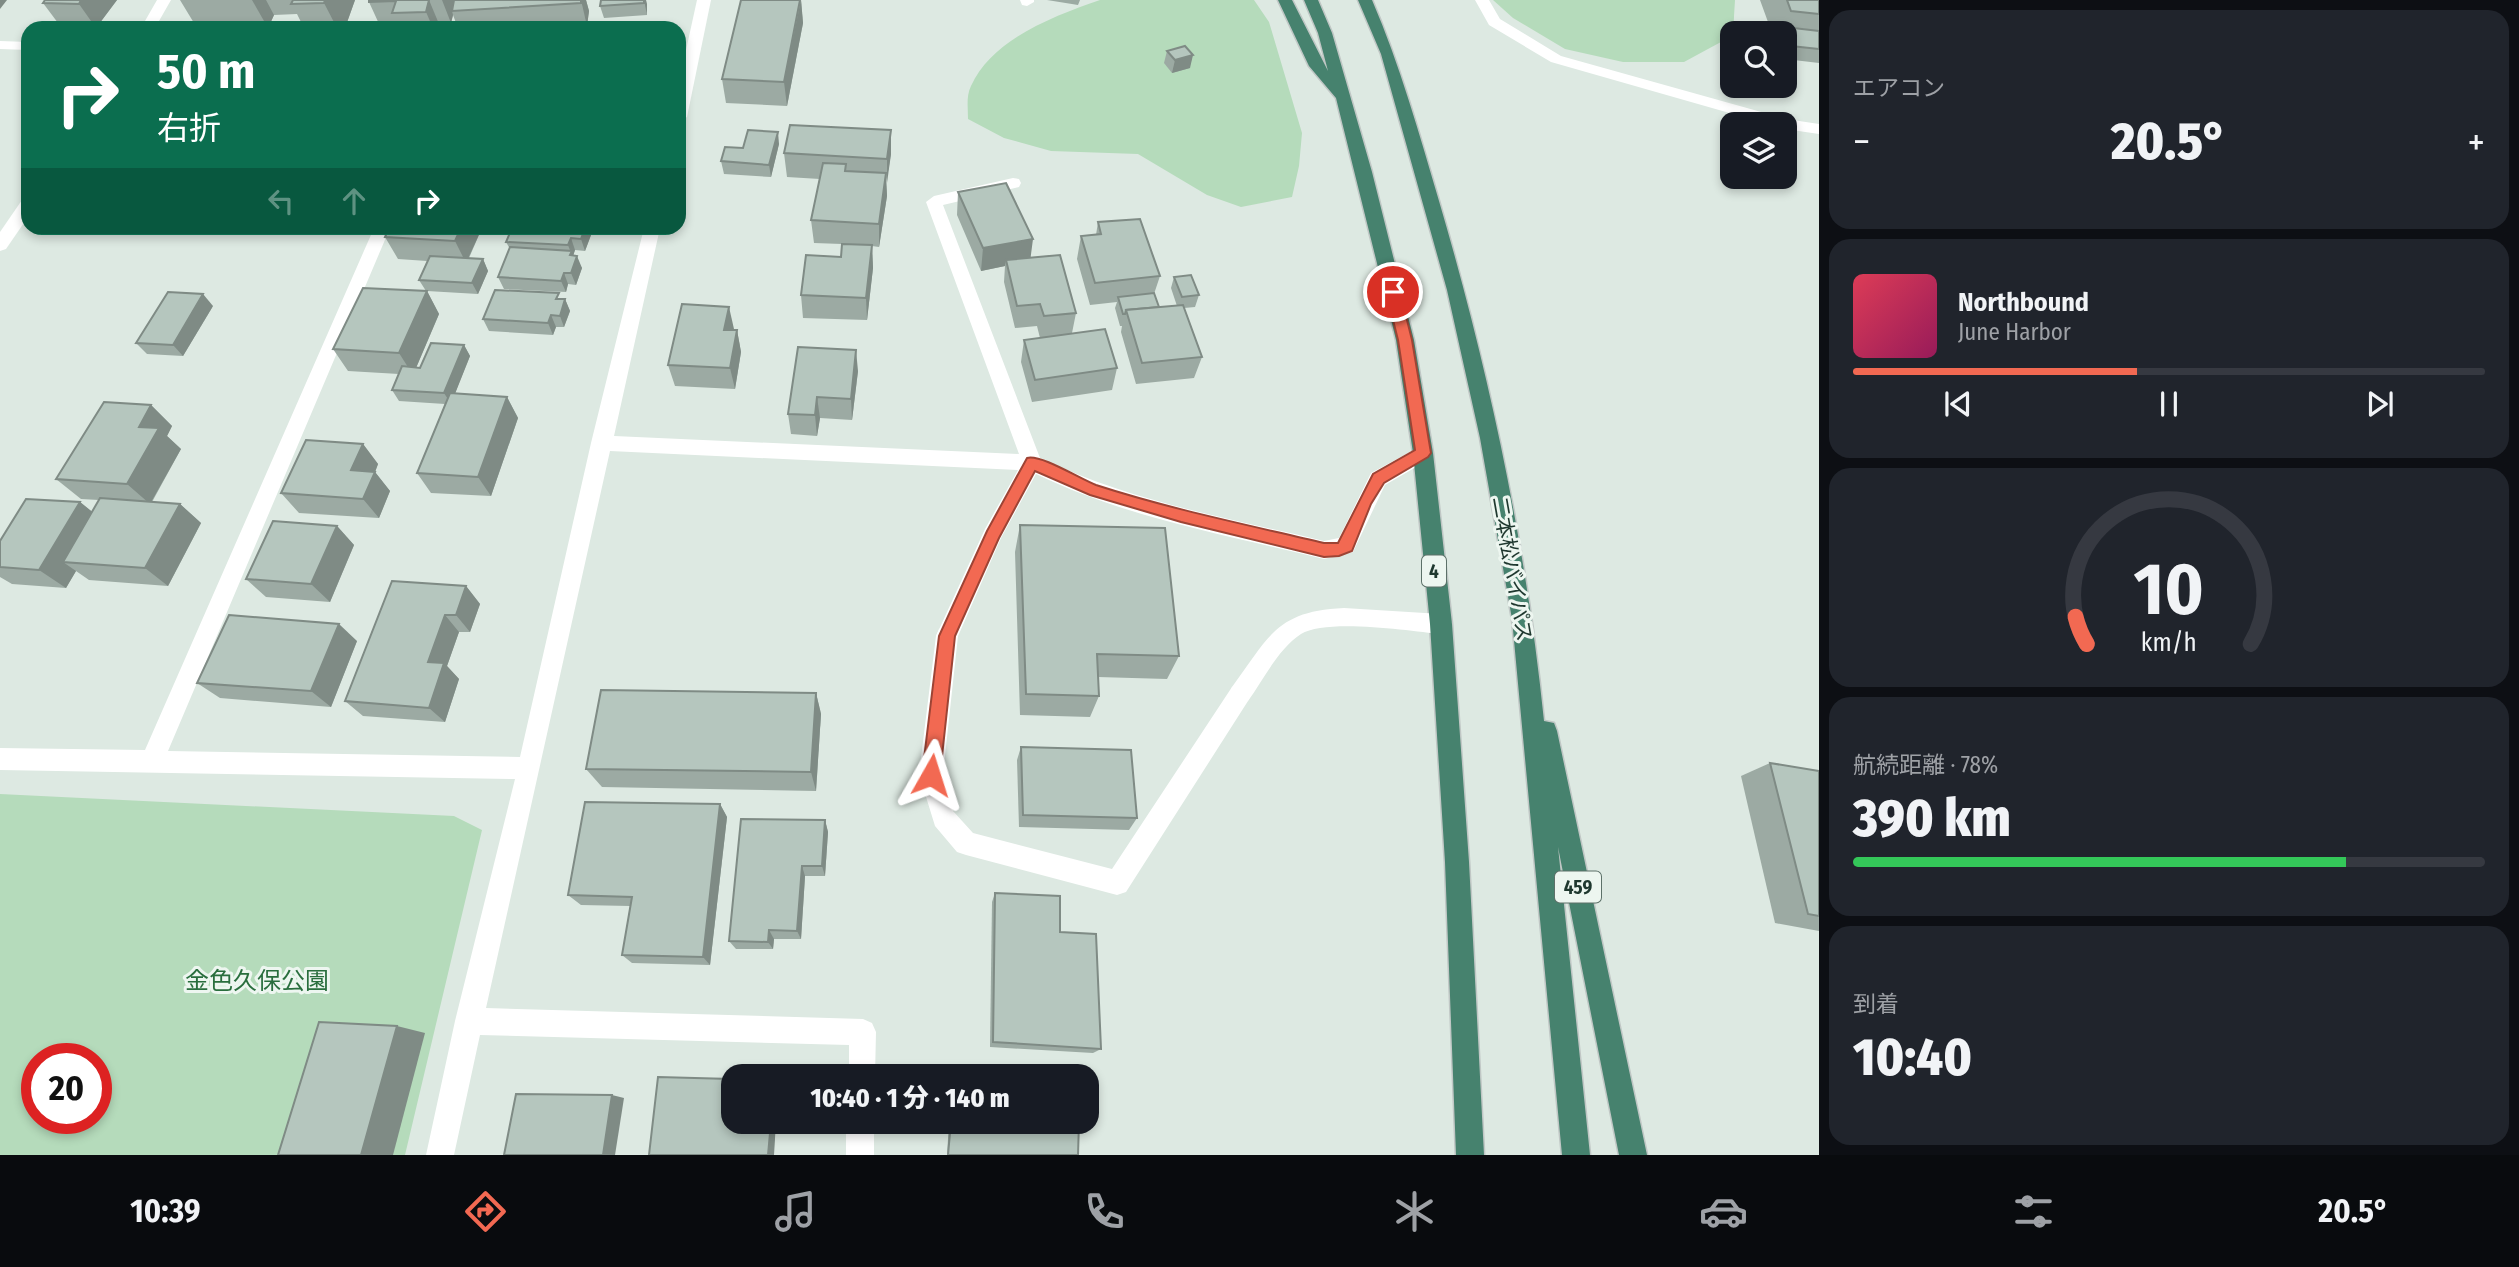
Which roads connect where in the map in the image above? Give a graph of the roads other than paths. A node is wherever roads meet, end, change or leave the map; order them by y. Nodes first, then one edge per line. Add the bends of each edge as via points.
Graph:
1 (164, 0) edge
2 (704, 0) edge
3 (1285, 0) edge
4 (1311, 0) edge
5 (1365, 0) edge
6 (1482, 0) edge
7 (152, 21) edge
8 (697, 40) junction
9 (686, 41) edge
10 (0, 45) edge
11 (21, 46) edge
12 (686, 87) edge
13 (1347, 104) junction
14 (1743, 112) edge
15 (1797, 126) edge
16 (1819, 129) edge
17 (1013, 183) dead end
18 (21, 214) edge
19 (379, 235) edge
20 (650, 235) edge
21 (0, 245) edge
22 (601, 443) junction
23 (1423, 453) junction
24 (1032, 463) junction
25 (1523, 619) junction
26 (1441, 624) junction
27 (0, 759) edge
28 (152, 760) junction
29 (529, 768) junction
30 (468, 1021) junction
31 (862, 1064) edge
32 (860, 1134) edge
33 (440, 1155) edge
34 (860, 1155) edge
35 (1470, 1155) edge
36 (1576, 1155) edge
37 (1633, 1155) edge

1 - 7 street
2 - 8 street
3 - 13 highway via 1316,66
4 - 13 highway, 4
5 - 25 highway, 二本松バイパス via 1388,54 1457,290
6 - 14 street via 1494,22 1556,59
8 - 9 street
8 - 12 street
10 - 11 street
13 - 23 highway, 4 via 1405,340
15 - 16 street
17 - 24 street via 934,202
18 - 21 street
19 - 28 street
20 - 22 street
22 - 24 street
22 - 29 street
23 - 24 street via 1378,479 1346,546 1324,550 1090,489
23 - 26 highway, 4
24 - 26 street via 992,536 947,636 931,775 943,818 966,843 1117,883 1240,694 1296,625 1335,617
25 - 36 highway, 二本松バイパス
25 - 37 highway, 459
26 - 35 highway, 4
27 - 28 street
28 - 29 street
29 - 30 street
30 - 31 street via 863,1032
30 - 33 street
32 - 34 street

